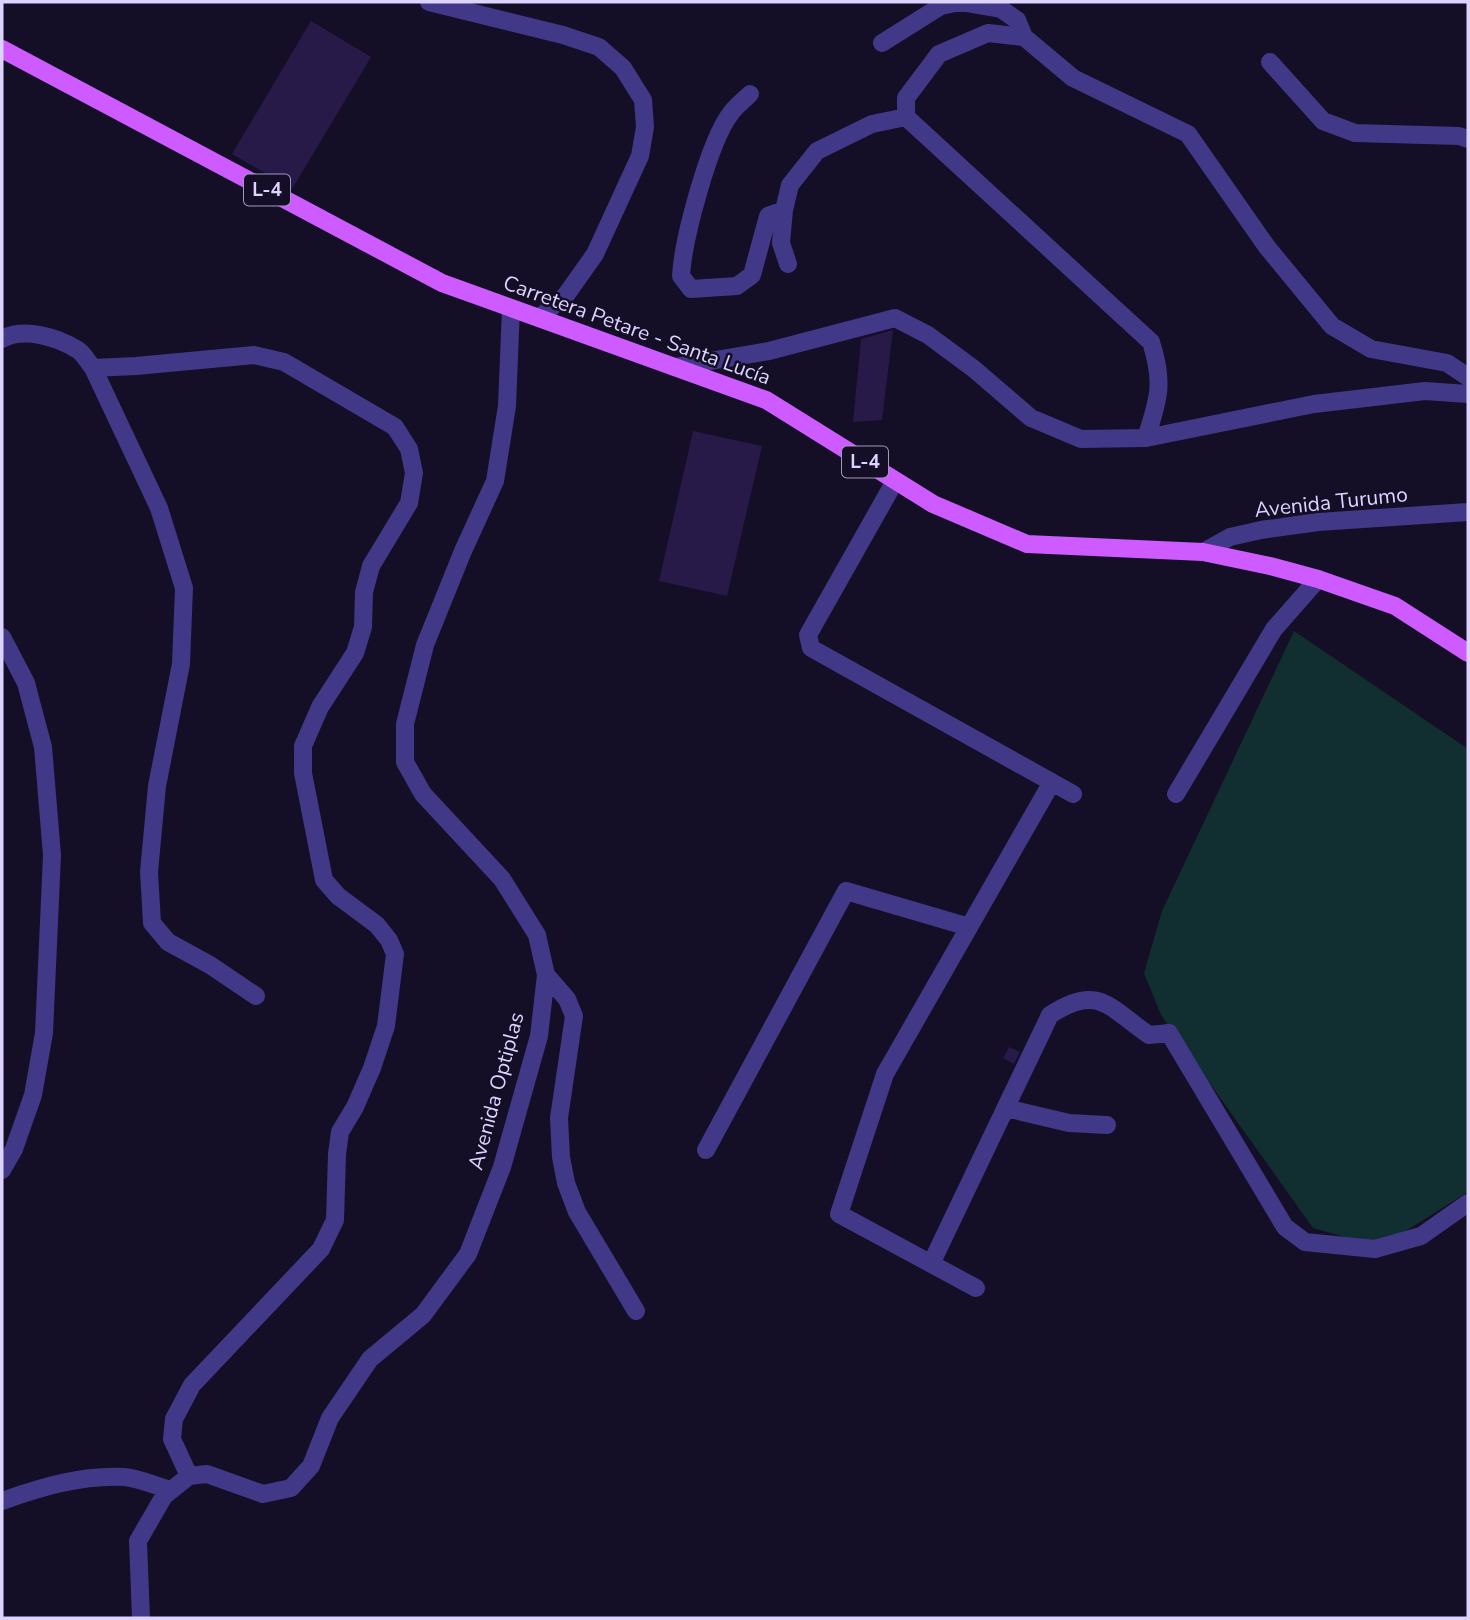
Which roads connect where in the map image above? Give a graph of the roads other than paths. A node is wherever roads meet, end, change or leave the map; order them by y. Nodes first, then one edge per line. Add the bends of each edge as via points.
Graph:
1 (429, 2) edge
2 (1024, 37) junction
3 (882, 43) dead end
4 (2, 49) edge
5 (1270, 62) dead end
6 (750, 94) dead end
7 (906, 117) junction
8 (1468, 139) edge
9 (784, 210) junction
10 (788, 264) dead end
11 (511, 308) junction
12 (539, 318) junction
13 (2, 339) edge
14 (674, 367) junction
15 (93, 368) junction
16 (1468, 377) edge
17 (1468, 394) edge
18 (1146, 438) junction
19 (895, 481) junction
20 (1468, 512) edge
21 (1203, 552) junction
22 (1318, 579) junction
23 (2, 637) edge
24 (1468, 653) edge
25 (1052, 782) junction
26 (1176, 793) dead end
27 (1073, 794) dead end
28 (969, 927) junction
29 (546, 975) junction
30 (256, 996) dead end
31 (1006, 1108) junction
32 (1107, 1125) dead end
33 (706, 1150) dead end
34 (2, 1170) edge
35 (1468, 1203) edge
36 (932, 1264) junction
37 (976, 1288) dead end
38 (636, 1311) dead end
39 (189, 1476) junction
40 (171, 1490) junction
41 (2, 1502) edge
42 (141, 1618) edge

1 - 12 street via 599,47 623,68 643,100 640,156 594,254 566,295
2 - 3 street via 1017,20 1001,9 960,2 941,6
2 - 7 street via 988,33 939,54 906,98
2 - 16 street via 1073,78 1188,134 1267,247 1332,327 1371,349 1447,363
4 - 11 main road, Carretera Petare - Santa Lucía / L-4 via 442,283
5 - 8 street via 1323,121 1355,133
6 - 9 street via 730,114 714,145 683,252 681,276 691,289 737,286 752,275 768,216
7 - 9 street via 872,124 817,151 790,185
7 - 18 street via 1152,342 1159,366 1159,401
9 - 10 street via 781,243
11 - 12 main road, Carretera Petare - Santa Lucía / L-4
11 - 29 street, Avenida Optiplas via 507,406 495,481 425,645 405,724 405,762 423,794 502,880 537,935
12 - 14 main road, Carretera Petare - Santa Lucía / L-4
13 - 15 street via 22,333 51,338 80,351
14 - 18 street via 769,351 895,318 928,335 1031,418 1081,439
14 - 19 main road, Carretera Petare - Santa Lucía / L-4 via 766,400
15 - 30 street via 159,508 184,588 181,664 157,786 149,872 152,923 168,942
15 - 39 street via 254,355 284,362 395,427 409,449 414,473 409,503 371,566 355,653 320,707 303,746 303,773 324,880 377,925 395,954 386,1026 372,1068 340,1132 335,1220 321,1249 192,1385 174,1419 172,1439
17 - 18 street via 1425,391 1314,404
19 - 21 main road, Carretera Petare - Santa Lucía / L-4 via 933,504 1027,544
19 - 25 street via 808,635 811,648
20 - 21 street, Avenida Turumo via 1261,530 1230,537
21 - 22 main road, Carretera Petare - Santa Lucía / L-4
22 - 24 main road, Carretera Petare - Santa Lucía / L-4 via 1395,606
22 - 26 street via 1274,629
23 - 34 street via 26,682 43,747 52,855 44,1033 33,1096 15,1149
25 - 27 street
25 - 28 street
28 - 33 street via 846,891
28 - 36 street via 885,1074 839,1214
29 - 38 street via 575,1016 559,1118 566,1183 577,1212
29 - 39 street, Avenida Optiplas via 539,1036 502,1167 468,1254 422,1315 370,1359 330,1418 311,1466 291,1489 263,1494 207,1474
31 - 32 street via 1069,1123
31 - 35 street via 1050,1015 1086,999 1105,1001 1149,1035 1169,1032 1285,1227 1305,1242 1375,1249 1421,1236
31 - 36 street
36 - 37 street
39 - 40 street
40 - 41 street via 126,1477 91,1478 42,1486
40 - 42 street via 138,1541

